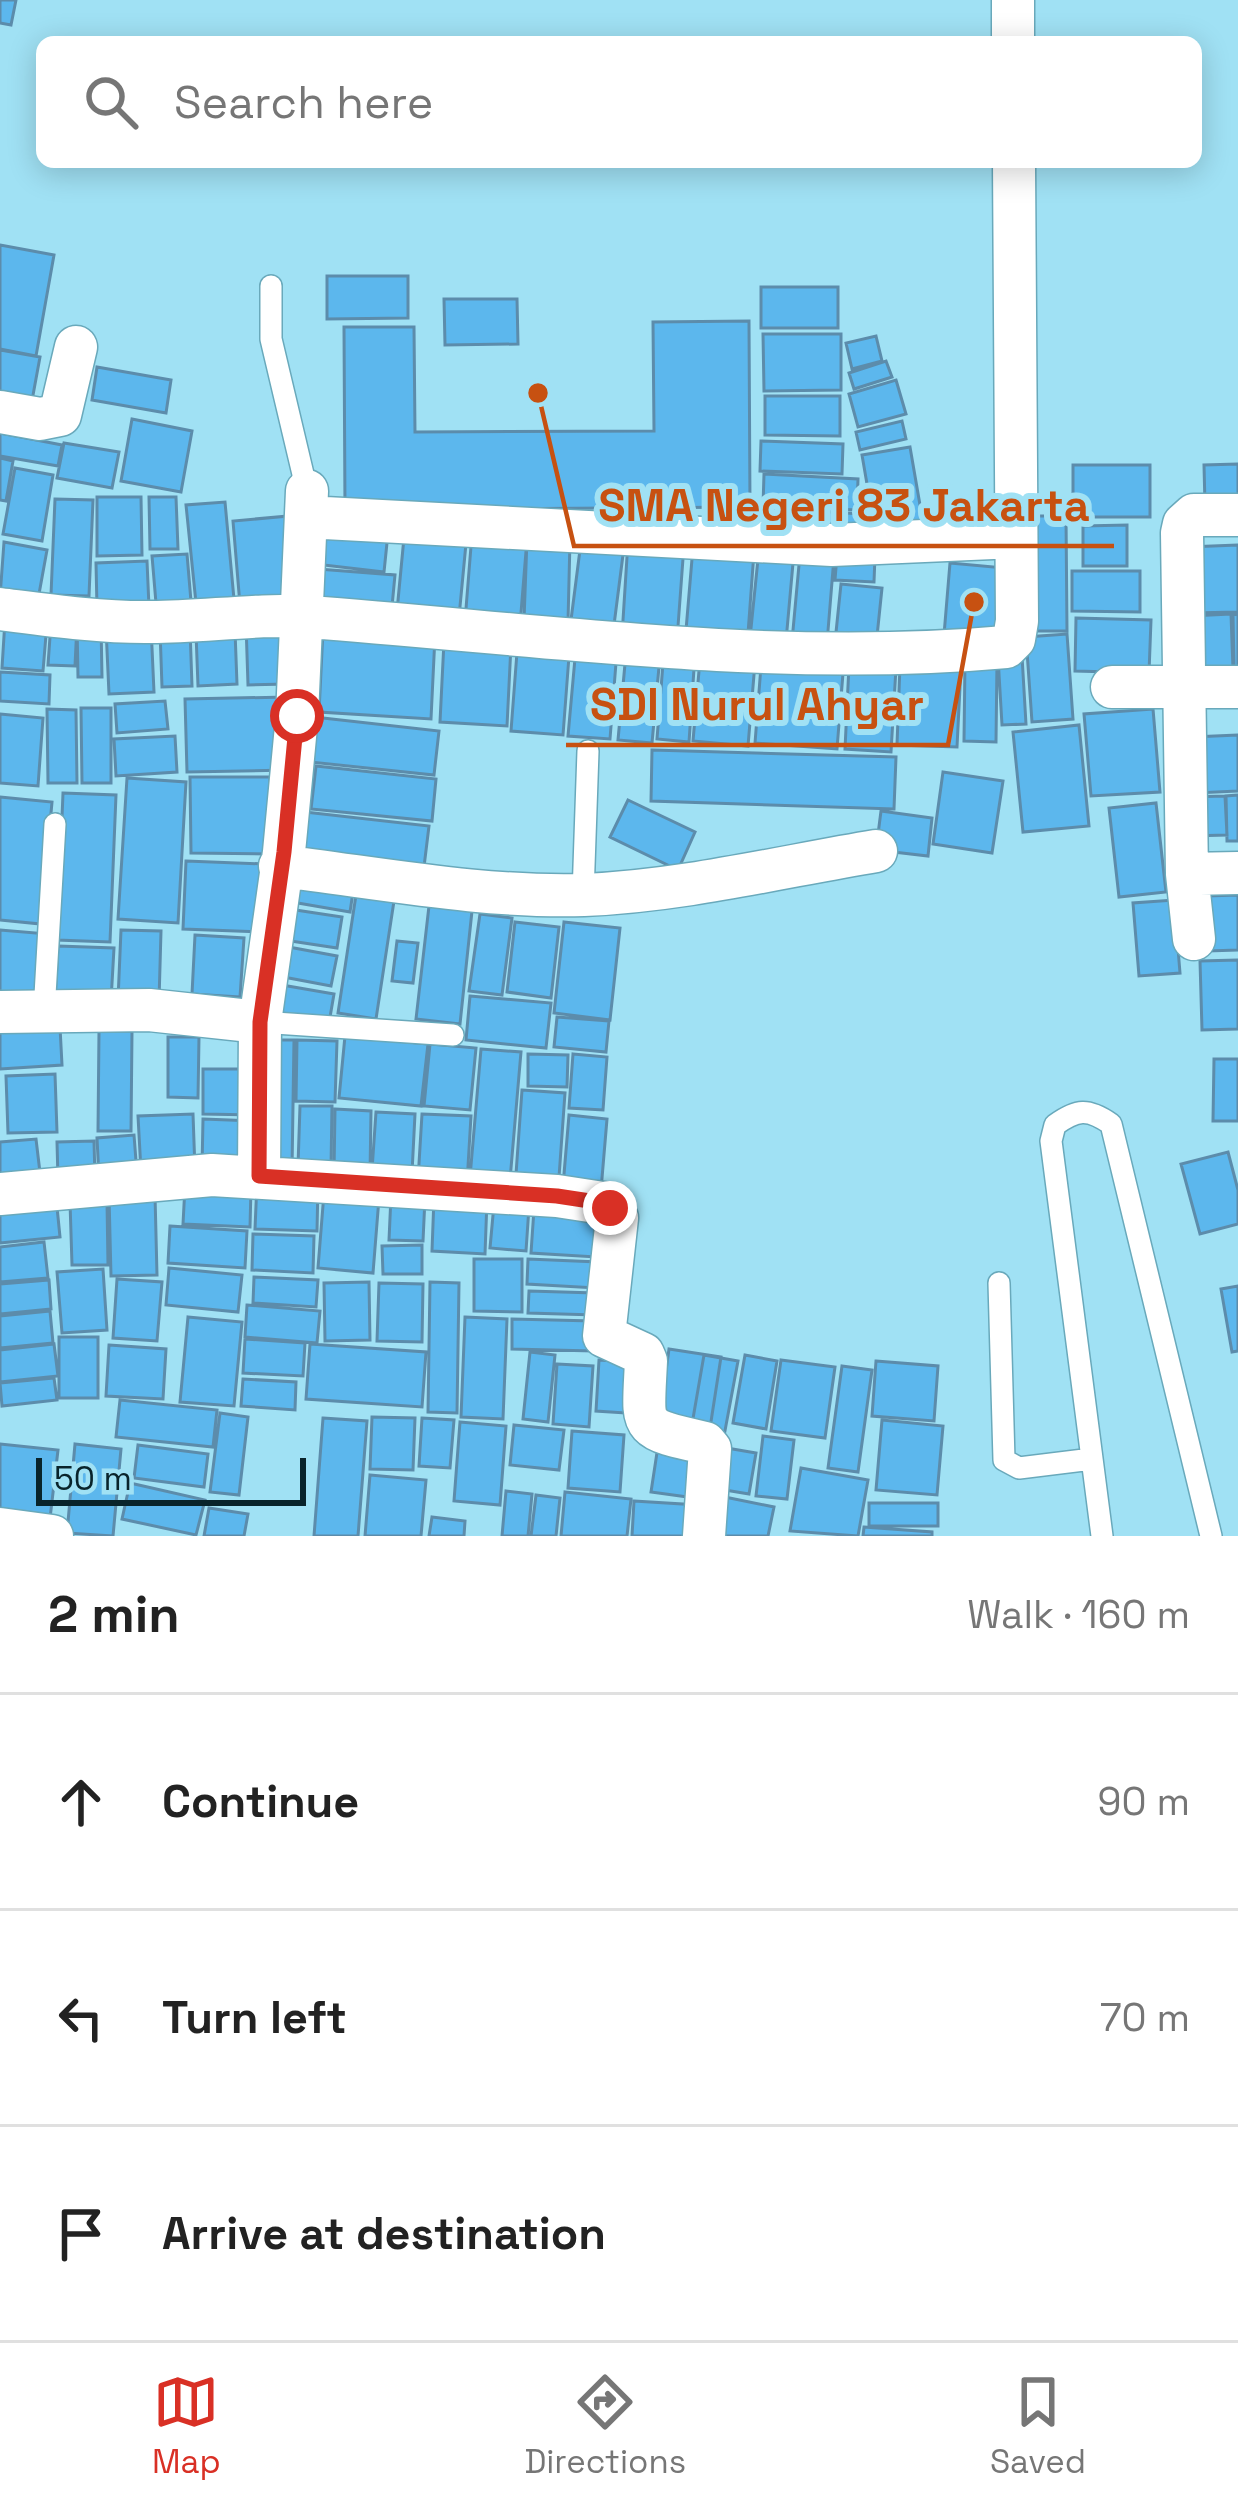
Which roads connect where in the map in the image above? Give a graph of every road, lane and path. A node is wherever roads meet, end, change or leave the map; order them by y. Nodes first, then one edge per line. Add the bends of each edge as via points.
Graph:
1 (1012, 0) edge
2 (1013, 36) edge
3 (1014, 168) edge
4 (271, 286) dead end
5 (76, 347) dead end
6 (0, 412) edge
7 (307, 504) junction
8 (1238, 515) edge
9 (1016, 537) junction
10 (0, 609) edge
11 (301, 616) junction
12 (1112, 687) dead end
13 (1238, 687) edge
14 (1183, 688) junction
15 (589, 751) dead end
16 (55, 824) dead end
17 (876, 851) dead end
18 (280, 866) junction
19 (1238, 873) edge
20 (1187, 874) junction
21 (583, 895) junction
22 (1194, 939) dead end
23 (0, 1012) edge
24 (44, 1012) junction
25 (260, 1022) junction
26 (453, 1035) dead end
27 (259, 1176) junction
28 (0, 1194) edge
29 (999, 1283) dead end
30 (1092, 1459) junction
31 (0, 1528) edge
32 (52, 1536) edge
33 (704, 1536) edge
34 (1102, 1536) edge
35 (1211, 1536) edge

1 - 2 street
3 - 9 street
4 - 7 lane via 271,339
5 - 6 street via 60,415
7 - 9 street via 832,545
7 - 11 street
8 - 14 street via 1194,515 1184,524
9 - 11 street via 1017,621 1006,647 931,654 651,647
10 - 11 street via 142,622
11 - 18 street
12 - 14 street
13 - 14 street
14 - 20 street
15 - 21 lane
16 - 24 lane
17 - 21 street
18 - 21 street
18 - 25 street
19 - 20 street
20 - 22 street
23 - 24 street
24 - 25 street via 149,1010
25 - 26 lane
25 - 27 street
27 - 28 street
27 - 33 street via 557,1196 610,1208 616,1218 604,1336 643,1354 648,1425 710,1449
29 - 30 lane via 1004,1460 1018,1468
30 - 34 lane
30 - 35 lane via 1051,1141 1055,1125 1073,1111 1111,1124
31 - 32 street

